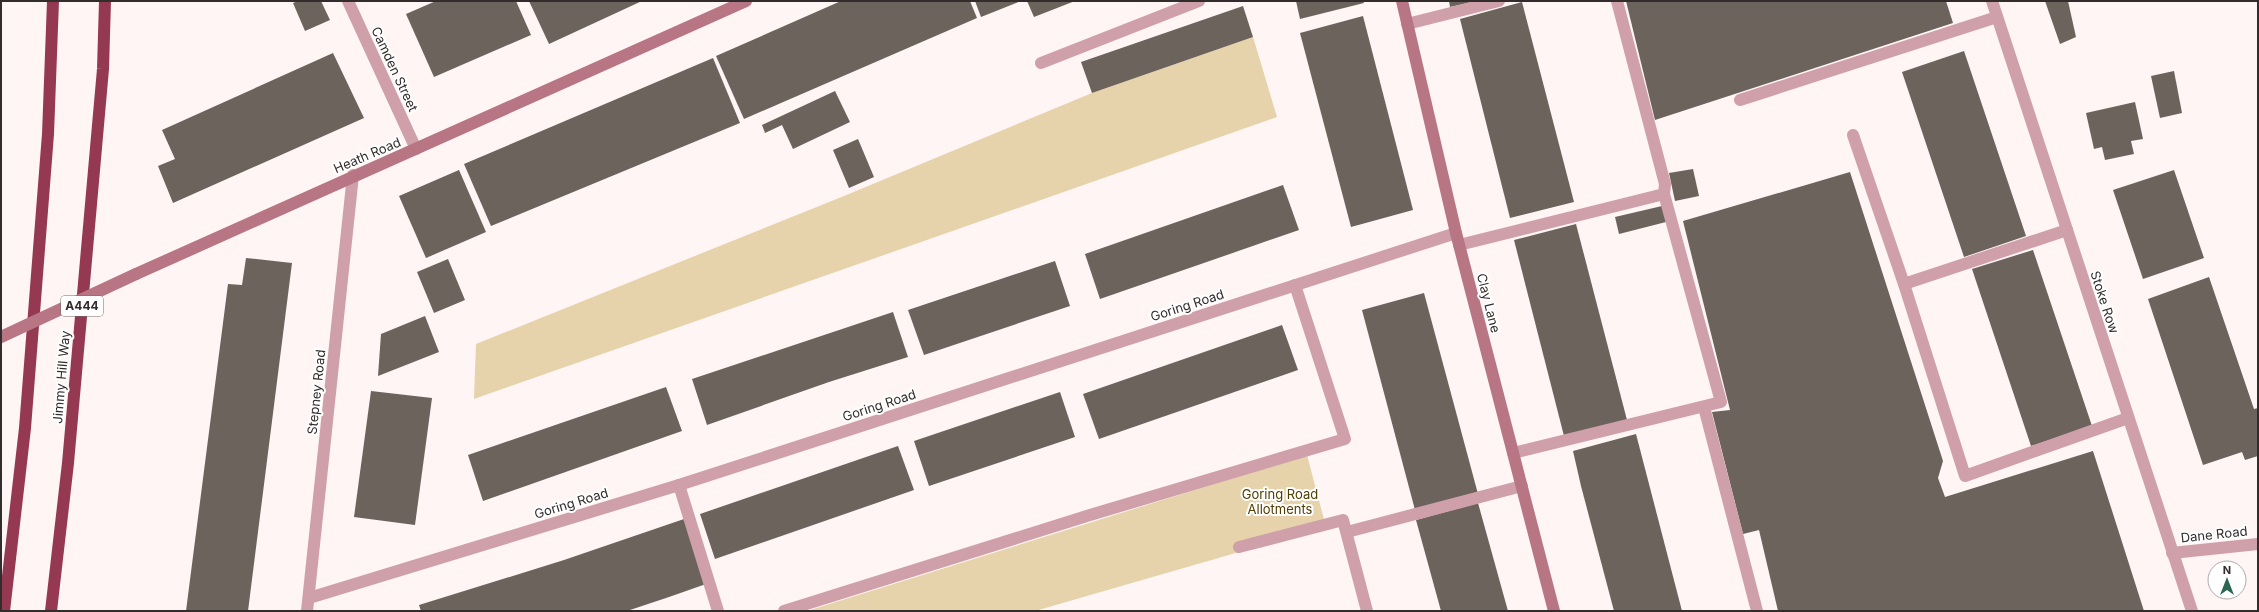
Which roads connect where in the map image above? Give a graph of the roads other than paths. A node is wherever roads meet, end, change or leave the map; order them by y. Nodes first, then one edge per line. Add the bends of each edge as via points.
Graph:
1 (53, 1) edge
2 (105, 1) edge
3 (348, 1) edge
4 (746, 1) edge
5 (1199, 1) edge
6 (1402, 1) edge
7 (1498, 1) edge
8 (1617, 1) edge
9 (1992, 1) edge
10 (1997, 17) junction
11 (1407, 24) junction
12 (1041, 63) dead end
13 (1740, 100) dead end
14 (1853, 135) dead end
15 (416, 149) junction
16 (353, 175) junction
17 (1664, 194) junction
18 (2067, 230) junction
19 (1458, 239) junction
20 (1904, 284) junction
21 (1295, 285) junction
22 (1, 337) edge
23 (1704, 407) junction
24 (2128, 418) junction
25 (1513, 453) junction
26 (679, 485) junction
27 (1522, 486) junction
28 (1346, 532) junction
29 (2258, 544) edge
30 (1239, 547) dead end
31 (2172, 553) junction
32 (309, 598) junction
33 (4, 611) edge
34 (51, 611) edge
35 (307, 611) edge
36 (718, 611) edge
37 (784, 611) edge
38 (1367, 611) edge
39 (1554, 611) edge
40 (1757, 611) edge
41 (2192, 611) edge

1 - 33 highway via 48,134 25,428
2 - 34 highway, Jimmy Hill Way / A444 via 103,69 68,463
3 - 15 street, Camden Street
4 - 15 street, Heath Road
5 - 12 street
6 - 11 street, Clay Lane
7 - 11 street
8 - 17 street via 1665,184
9 - 10 street, Stoke Row
10 - 13 street
10 - 18 street, Stoke Row
11 - 19 street, Clay Lane
14 - 20 street
15 - 16 street, Heath Road
16 - 22 street, Heath Road, bridge
16 - 32 street, Stepney Road
17 - 19 street, Goring Road
17 - 23 street via 1721,402
18 - 20 street
18 - 24 street, Stoke Row
19 - 21 street, Goring Road
19 - 25 street, Clay Lane
20 - 24 street via 1965,476
21 - 26 street, Goring Road
21 - 37 street via 1345,439 1090,515
23 - 25 street
23 - 40 street
24 - 31 street, Stoke Row
25 - 27 street, Clay Lane
26 - 32 street, Goring Road
26 - 36 street
27 - 28 street
27 - 39 street, Clay Lane
28 - 30 street via 1344,520
28 - 38 street
29 - 31 street, Dane Road
31 - 41 street, Stoke Row
32 - 35 street, Stepney Road

